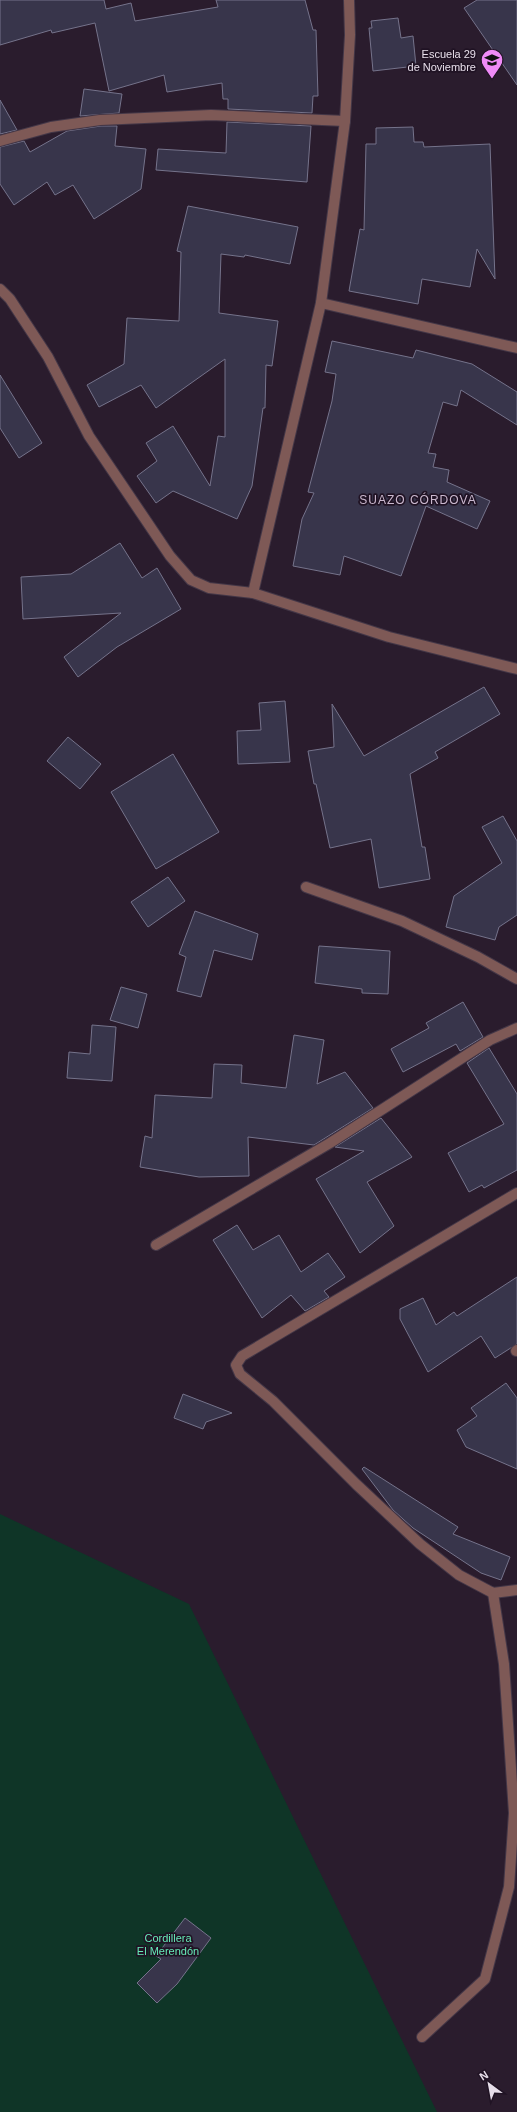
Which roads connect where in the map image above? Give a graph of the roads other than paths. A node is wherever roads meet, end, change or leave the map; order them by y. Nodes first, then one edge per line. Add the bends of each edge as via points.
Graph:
1 (349, 0) edge
2 (345, 121) junction
3 (0, 141) edge
4 (0, 289) edge
5 (321, 303) junction
6 (517, 348) edge
7 (253, 593) junction
8 (517, 669) edge
9 (306, 887) dead end
10 (517, 979) edge
11 (517, 1028) edge
12 (517, 1193) edge
13 (156, 1245) dead end
14 (517, 1590) edge
15 (493, 1593) junction
16 (422, 2037) dead end

1 - 2 street via 350,35
2 - 3 street via 211,115 108,120 51,127
2 - 5 street
4 - 7 street via 10,299 48,357 89,436 170,556 192,580 209,588
5 - 6 street
5 - 7 street
7 - 8 street via 389,637
9 - 10 street via 402,921 478,957
11 - 13 street via 490,1040 336,1139
12 - 15 street via 242,1356 236,1365 240,1374 273,1401 415,1540 459,1575
14 - 15 street
15 - 16 street via 504,1664 514,1813 509,1887 485,1979

